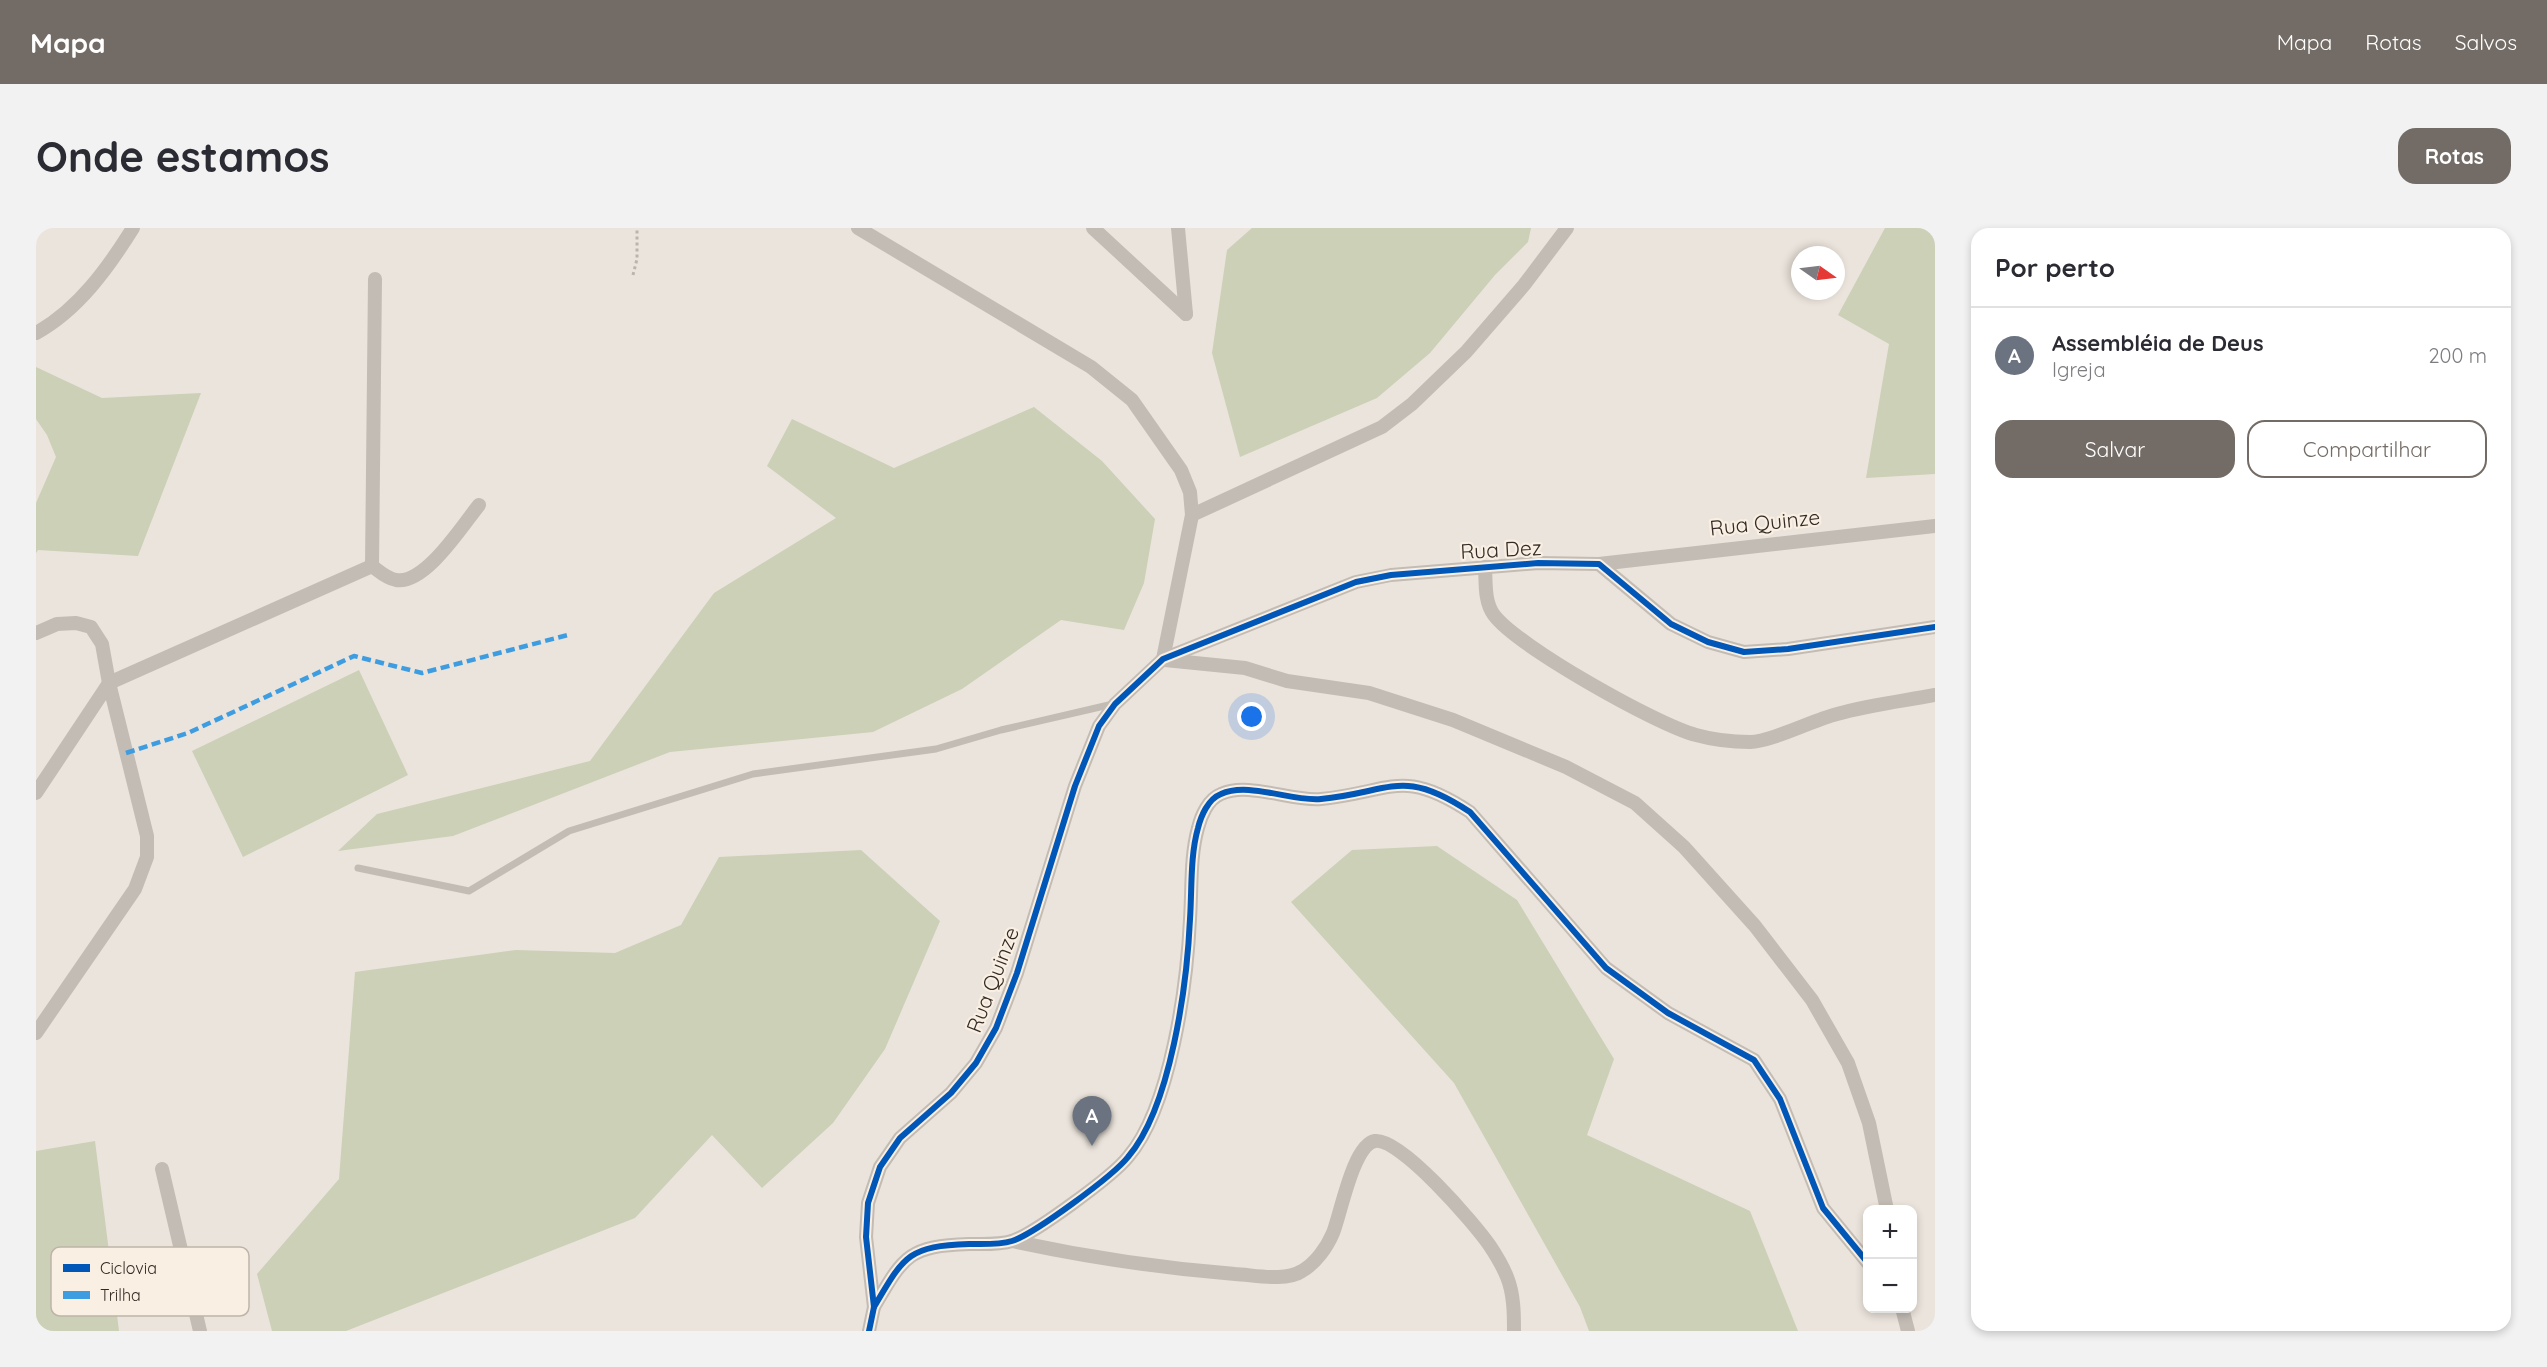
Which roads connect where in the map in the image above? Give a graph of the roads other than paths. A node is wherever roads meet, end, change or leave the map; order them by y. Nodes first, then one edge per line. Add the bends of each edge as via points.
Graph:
1 (133, 228) edge
2 (858, 228) edge
3 (1093, 228) edge
4 (1178, 228) edge
5 (1567, 228) edge
6 (375, 279) dead end
7 (36, 333) edge
8 (479, 505) dead end
9 (1192, 515) junction
10 (1935, 526) edge
11 (1599, 564) junction
12 (372, 566) junction
13 (1485, 567) junction
14 (1935, 627) edge
15 (36, 633) edge
16 (1163, 659) junction
17 (109, 683) junction
18 (1935, 695) edge
19 (1115, 704) junction
20 (36, 793) edge
21 (358, 868) dead end
22 (36, 1033) edge
23 (162, 1168) dead end
24 (1886, 1205) edge
25 (1012, 1241) junction
26 (180, 1247) edge
27 (1865, 1259) edge
28 (874, 1307) junction
29 (1903, 1313) edge
30 (197, 1316) edge
31 (200, 1331) edge
32 (870, 1331) edge
33 (1514, 1331) edge
34 (1908, 1331) edge

1 - 7 street via 78,302
2 - 9 street via 1091,367 1132,400 1181,470 1190,492
3 - 4 street via 1186,314
5 - 9 street via 1466,352 1382,427
6 - 12 street
8 - 12 street via 427,569 398,580
9 - 16 street
10 - 11 street, Rua Quinze
11 - 13 street, Rua Dez
11 - 14 street via 1671,624 1708,642 1744,652
12 - 17 street
13 - 16 street, Rua Dez via 1356,582
13 - 18 street via 1492,614 1512,632 1658,720 1694,735 1753,742 1837,714
15 - 17 street via 57,624 91,627 102,644
16 - 19 street, Rua Quinze
16 - 24 street via 1245,668 1287,681 1369,693 1463,724 1566,767 1635,803 1716,882 1812,999 1848,1063 1869,1124
17 - 20 street
17 - 22 street via 147,836 147,857 135,889
19 - 21 lane via 936,749 753,774 569,831 469,891
19 - 28 street, Rua Quinze via 1099,726 1075,786 1017,974 996,1028 976,1063 951,1093 900,1138 880,1167 868,1203 866,1237
23 - 26 street
25 - 27 street via 1030,1233 1112,1172 1129,1157 1150,1120 1176,1041 1197,830 1207,806 1221,794 1240,790 1313,800 1394,784 1422,786 1470,812 1606,968 1668,1013 1754,1060 1780,1099 1823,1208
25 - 28 street via 934,1245 912,1254 897,1268
25 - 33 street via 1073,1255 1165,1268 1280,1277 1301,1272 1319,1257 1333,1235 1356,1163 1365,1146 1377,1141 1393,1145 1413,1160 1490,1245 1508,1279
28 - 32 street
29 - 34 street
30 - 31 street

